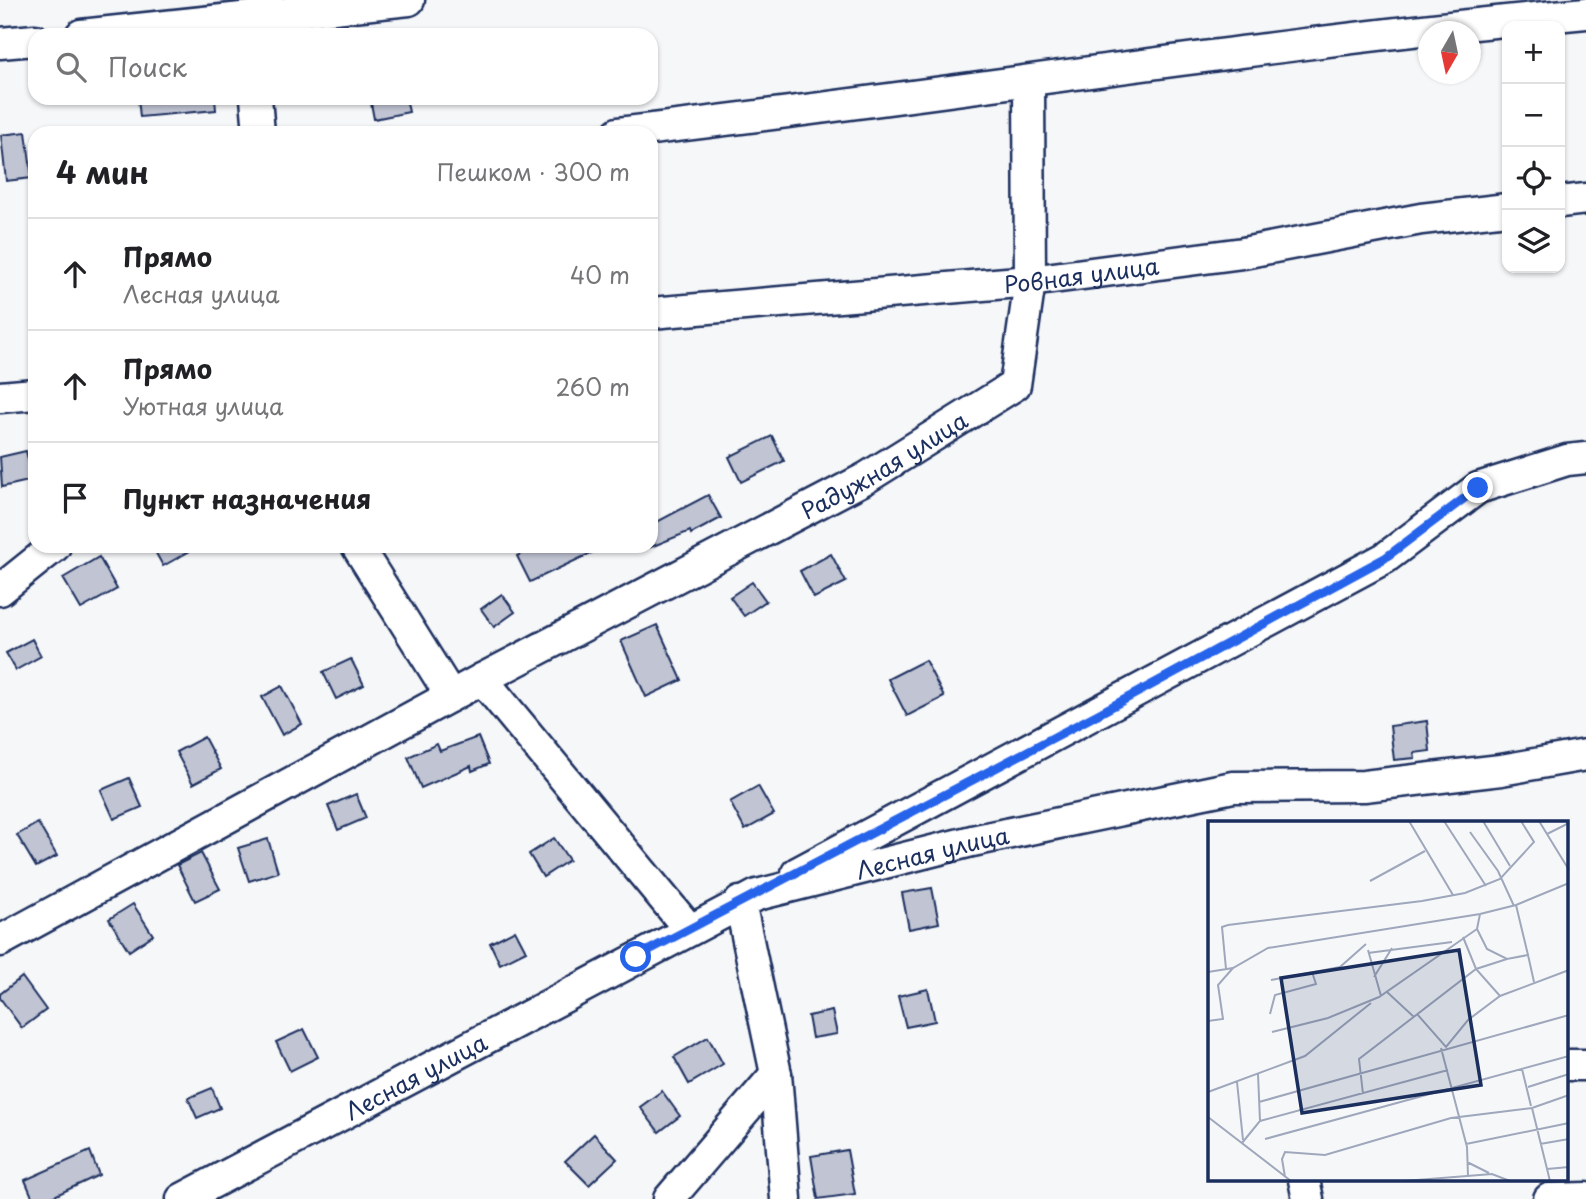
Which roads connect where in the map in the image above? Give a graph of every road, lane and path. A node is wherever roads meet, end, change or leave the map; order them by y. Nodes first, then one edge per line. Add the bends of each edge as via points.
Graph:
1 (409, 0) edge
2 (1586, 13) edge
3 (248, 18) edge
4 (150, 28) edge
5 (28, 41) edge
6 (0, 43) edge
7 (1029, 82) junction
8 (257, 105) edge
9 (258, 126) edge
10 (658, 128) edge
11 (1586, 199) edge
12 (1565, 201) edge
13 (1502, 210) edge
14 (1030, 281) junction
15 (658, 312) edge
16 (28, 395) edge
17 (0, 397) edge
18 (1586, 458) edge
19 (46, 553) edge
20 (361, 553) edge
21 (0, 590) edge
22 (482, 679) junction
23 (451, 696) junction
24 (1586, 755) edge
25 (748, 898) junction
26 (689, 929) junction
27 (0, 941) edge
28 (1568, 1065) edge
29 (1586, 1065) edge
30 (776, 1074) junction
31 (1586, 1198) edge
32 (182, 1199) edge
33 (668, 1199) edge
34 (786, 1199) edge
35 (1549, 1199) edge

1 - 3 street
2 - 7 street via 1454,25
3 - 4 street
5 - 6 street
7 - 10 street
7 - 14 street, Радужная улица
8 - 9 street
11 - 12 street
13 - 14 street, Ровная улица via 1421,219 1243,253
14 - 15 street, Ровная улица
14 - 22 street, Радужная улица via 1015,386 866,478
16 - 17 street
18 - 25 street via 1478,488 1385,558
19 - 21 street
20 - 23 street
22 - 23 street
22 - 26 street
23 - 27 street
24 - 25 street, Лесная улица via 1364,786 1233,787 972,841
25 - 26 street, Лесная улица
25 - 30 street
26 - 32 street, Лесная улица
28 - 29 street
30 - 33 street
30 - 34 street
31 - 35 street

